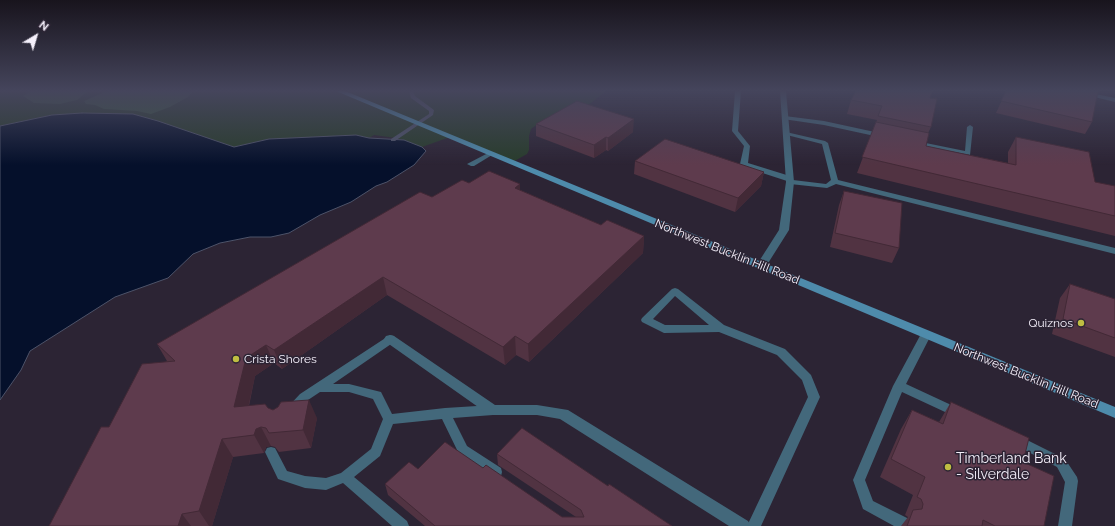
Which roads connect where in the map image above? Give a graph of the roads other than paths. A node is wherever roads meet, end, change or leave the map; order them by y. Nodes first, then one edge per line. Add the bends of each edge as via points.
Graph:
1 (398, 116) edge
2 (736, 116) edge
3 (785, 118) joint
4 (970, 127) dead end
5 (786, 134) junction
6 (892, 138) edge
7 (907, 141) edge
8 (490, 154) junction
9 (471, 164) dead end
10 (790, 181) junction
11 (835, 181) junction
12 (1115, 250) edge
13 (761, 266) junction
14 (720, 328) junction
15 (926, 335) junction
16 (390, 339) joint
17 (899, 386) junction
18 (318, 388) junction
19 (493, 410) junction
20 (1115, 413) edge
21 (445, 414) junction
22 (967, 417) edge
23 (283, 418) edge
24 (389, 420) junction
25 (1009, 436) edge
26 (271, 452) edge
27 (345, 478) junction
28 (509, 481) edge
29 (902, 523) dead end
30 (402, 526) edge
31 (743, 526) edge
32 (754, 526) edge
33 (1065, 526) edge

1 - 8 main road, Northwest Bucklin Hill Road
2 - 10 lane via 735,131 747,146 744,164
3 - 5 street
3 - 6 lane via 824,123
4 - 7 lane via 968,154
5 - 10 street
5 - 11 lane via 825,143
8 - 9 lane
8 - 13 main road, Northwest Bucklin Hill Road
10 - 11 lane via 827,186
10 - 13 street via 784,230
11 - 12 lane
13 - 15 main road, Northwest Bucklin Hill Road
14 - 14 lane via 664,329 646,320 674,292
14 - 32 lane via 782,352 807,378 814,397
15 - 17 lane
15 - 20 main road, Northwest Bucklin Hill Road
16 - 18 lane
16 - 19 street
17 - 22 lane
17 - 29 lane via 859,480 868,504
18 - 23 lane via 304,397
18 - 24 lane via 349,388 377,395
19 - 21 lane
19 - 31 street via 537,410 563,414
21 - 24 lane
21 - 28 lane via 463,450
24 - 27 lane via 376,452
25 - 33 lane via 1061,463 1072,481
26 - 27 lane via 283,475 305,482 326,484
27 - 30 lane

